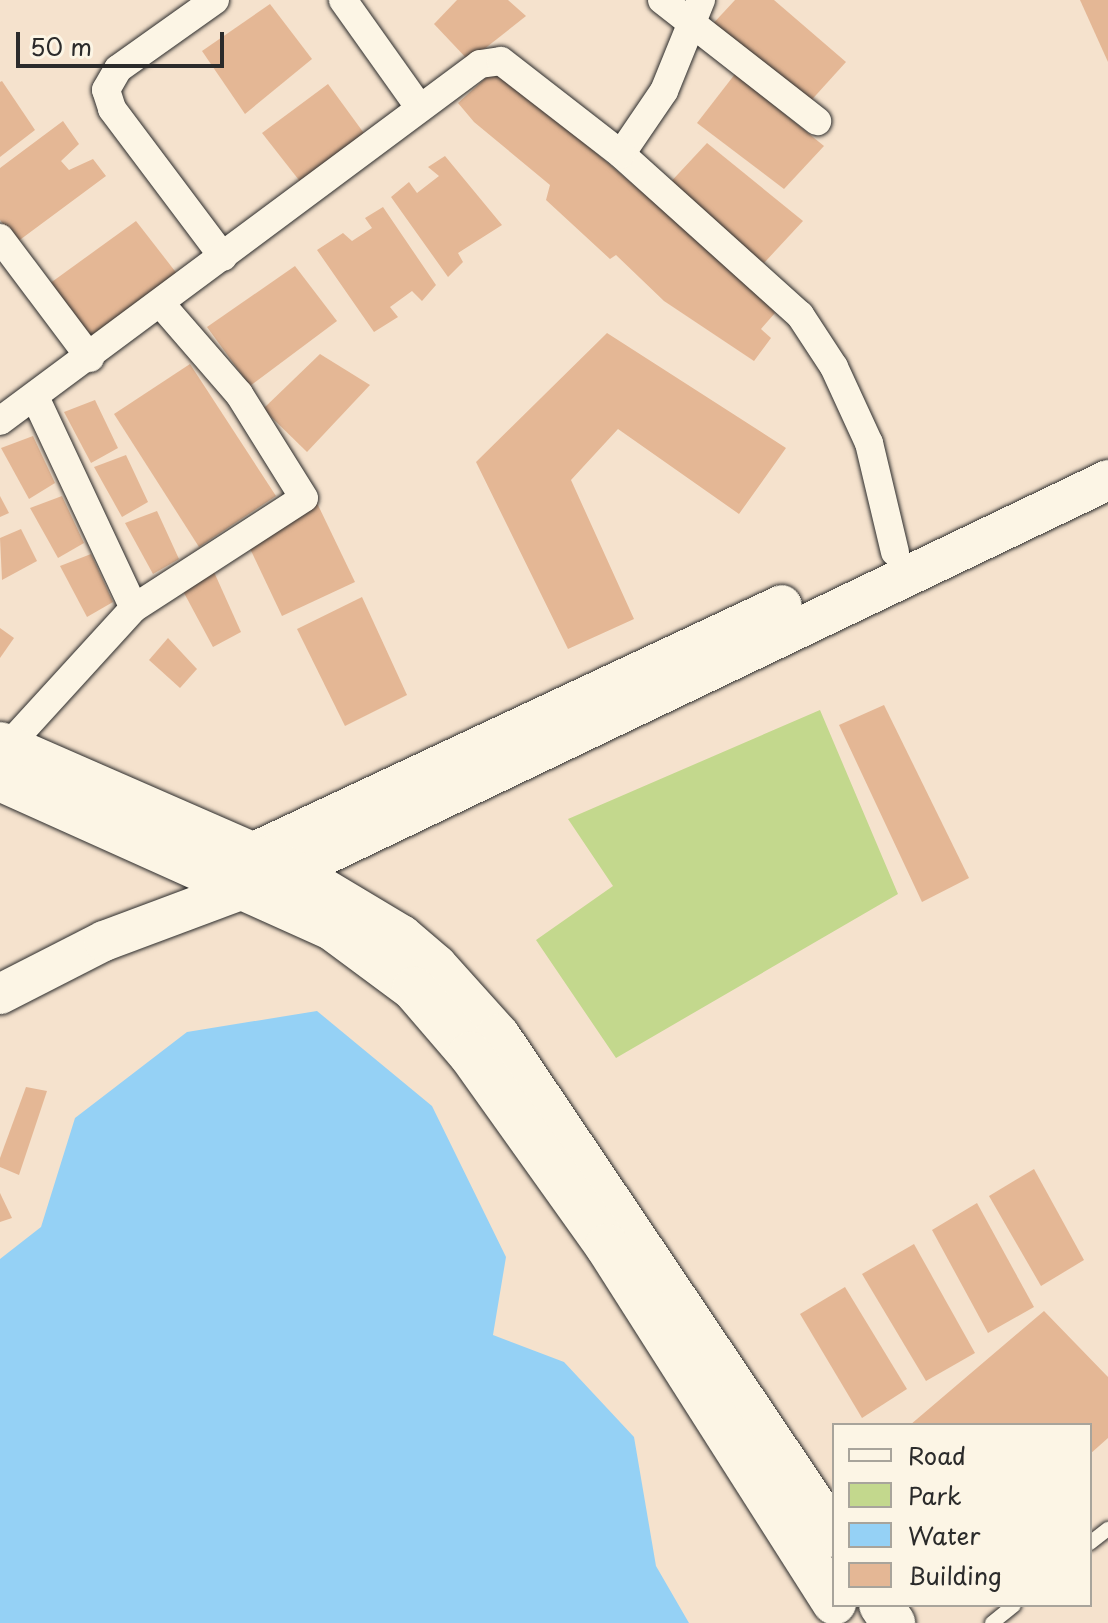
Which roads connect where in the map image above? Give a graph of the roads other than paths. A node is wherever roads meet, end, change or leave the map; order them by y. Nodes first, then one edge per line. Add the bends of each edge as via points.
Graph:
1 (215, 0) edge
2 (343, 0) edge
3 (662, 0) edge
4 (701, 0) edge
5 (690, 26) junction
6 (417, 104) junction
7 (817, 121) dead end
8 (621, 154) junction
9 (0, 238) edge
10 (223, 257) junction
11 (162, 305) junction
12 (90, 358) junction
13 (35, 397) junction
14 (0, 421) edge
15 (1108, 451) edge
16 (1108, 480) edge
17 (895, 552) junction
18 (134, 608) junction
19 (2, 757) edge
20 (291, 871) junction
21 (232, 874) junction
22 (0, 994) edge
23 (1108, 1529) edge
24 (832, 1532) edge
25 (1092, 1541) edge
26 (832, 1599) edge
27 (1012, 1607) edge
28 (992, 1623) edge

1 - 10 street via 118,69 106,90 112,109
2 - 6 street
3 - 5 street
4 - 5 street
5 - 7 street
5 - 8 street via 664,91
6 - 8 street via 480,64 501,61
6 - 10 street
8 - 17 street via 800,315 834,367 869,443
9 - 12 street
10 - 11 street
11 - 12 street
11 - 18 street via 239,394 304,498
12 - 13 street
13 - 14 street
13 - 18 street
15 - 17 main road
16 - 20 main road
17 - 21 main road
18 - 19 street
19 - 21 main road
20 - 21 main road
20 - 24 main road via 401,937 469,1001
21 - 22 main road
21 - 26 main road via 332,928 414,989 470,1054 607,1246
23 - 25 lane
27 - 28 lane

